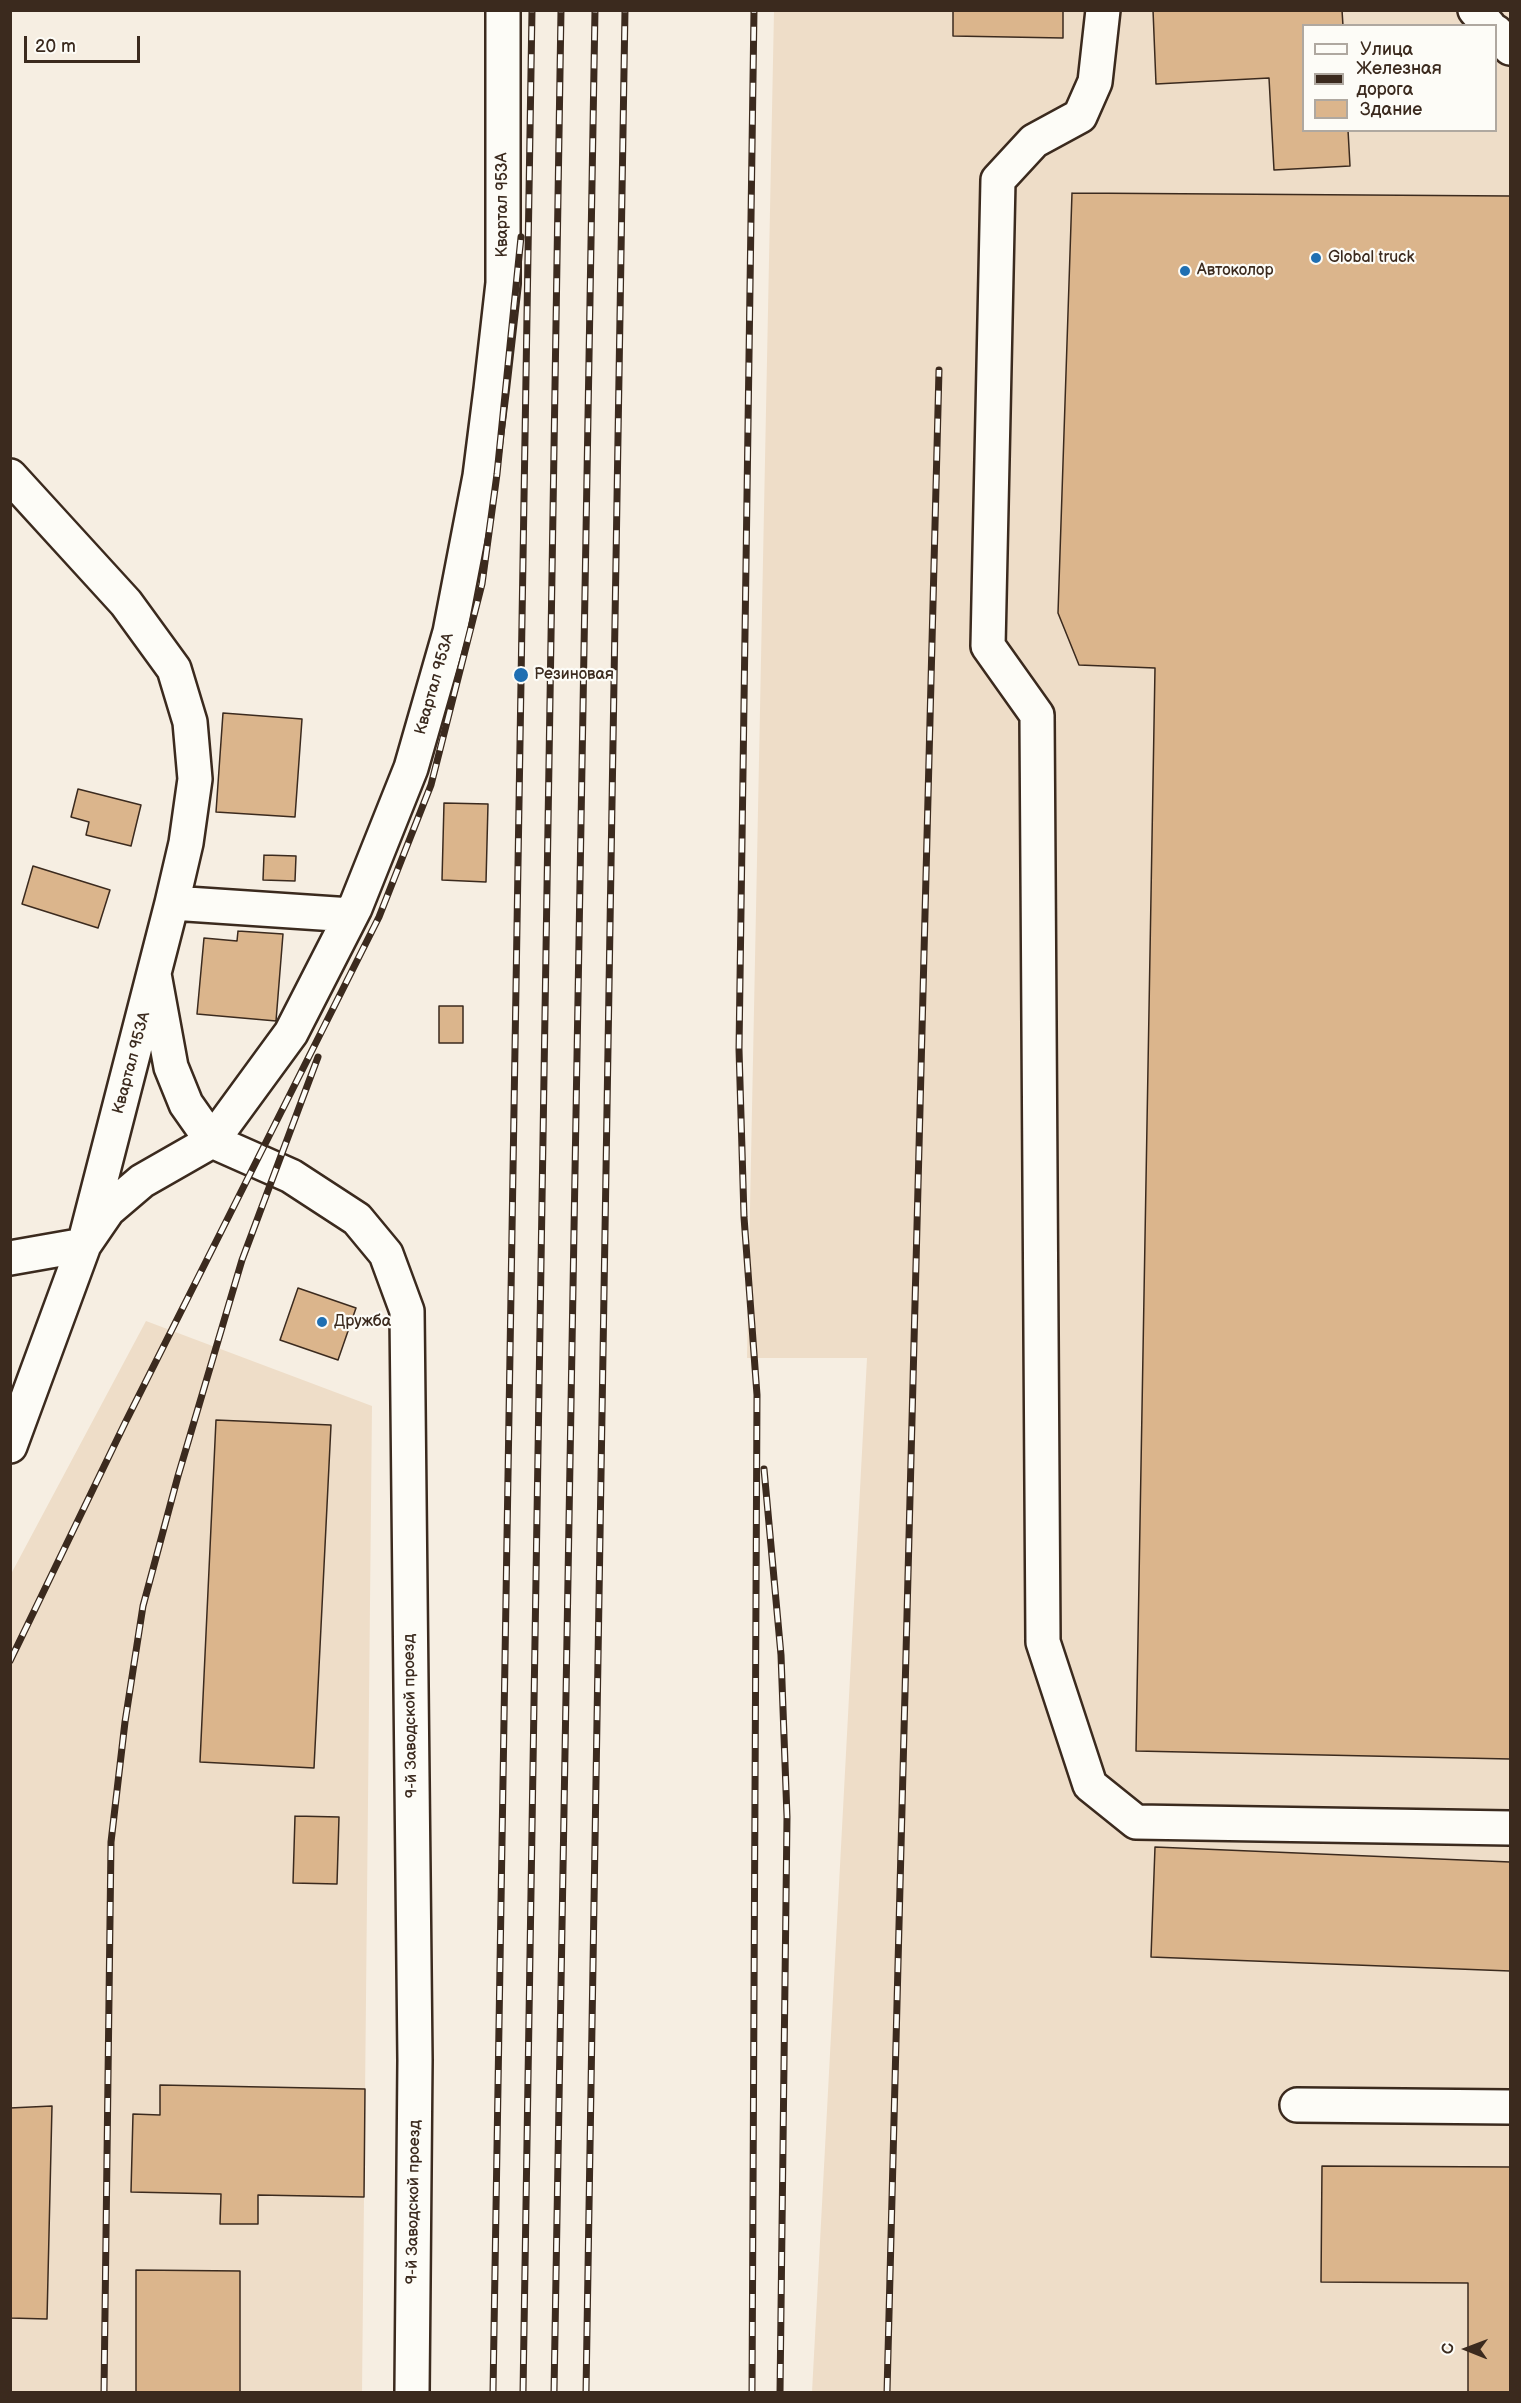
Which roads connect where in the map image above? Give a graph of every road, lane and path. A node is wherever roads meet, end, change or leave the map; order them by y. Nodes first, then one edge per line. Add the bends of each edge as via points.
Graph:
1 (503, 10) edge
2 (1103, 10) edge
3 (1474, 10) edge
4 (1487, 24) edge
5 (1497, 33) edge
6 (1510, 48) edge
7 (10, 476) edge
8 (172, 903) junction
9 (351, 915) junction
10 (154, 974) junction
11 (212, 1141) junction
12 (84, 1245) junction
13 (10, 1258) edge
14 (10, 1446) edge
15 (1510, 1828) edge
16 (1297, 2105) dead end
17 (1510, 2107) edge
18 (412, 2392) edge

1 - 9 street, Квартал 953А via 503,283 480,476 450,632 411,768
2 - 15 street via 1095,82 1080,116 1034,141 998,180 988,646 1037,715 1043,1642 1090,1785 1136,1822
3 - 4 street
5 - 6 street
7 - 8 street, Квартал 953А via 126,603 174,669 190,722 195,779
8 - 9 street
8 - 10 street, Квартал 953А
9 - 11 street, Квартал 953А via 291,1033
10 - 11 street via 171,1067 186,1104
10 - 12 street, Квартал 953А
11 - 12 street, Квартал 953А via 142,1181 108,1210
11 - 18 street, 9-й Заводской проезд via 291,1176 357,1219 386,1254 407,1311 415,2060
12 - 13 street
12 - 14 street, Квартал 953А
16 - 17 street

